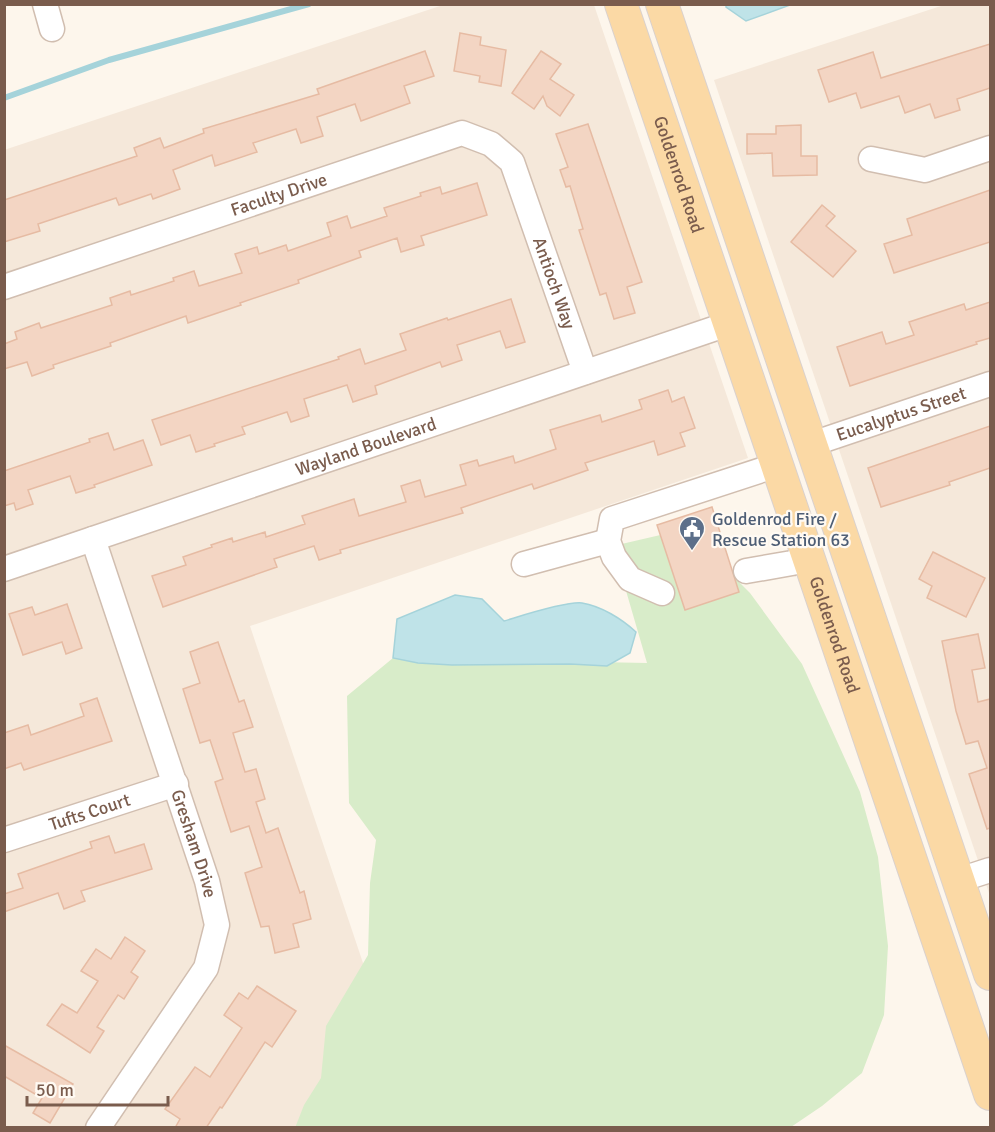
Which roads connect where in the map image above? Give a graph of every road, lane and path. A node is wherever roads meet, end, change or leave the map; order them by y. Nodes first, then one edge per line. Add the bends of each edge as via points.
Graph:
1 (45, 4) edge
2 (621, 4) edge
3 (662, 4) edge
4 (52, 29) dead end
5 (990, 148) edge
6 (871, 159) dead end
7 (524, 196) joint
8 (4, 287) edge
9 (728, 324) junction
10 (585, 372) junction
11 (990, 384) edge
12 (812, 444) junction
13 (777, 465) junction
14 (839, 524) junction
15 (93, 539) junction
16 (608, 541) junction
17 (808, 557) junction
18 (524, 564) dead end
19 (4, 569) edge
20 (746, 571) dead end
21 (662, 593) dead end
22 (852, 689) junction
23 (176, 784) junction
24 (4, 840) edge
25 (990, 870) edge
26 (958, 880) junction
27 (990, 974) edge
28 (990, 1094) edge
29 (98, 1128) edge

1 - 4 street
2 - 9 main road, Goldenrod Road
3 - 12 main road
5 - 6 street via 925,170
7 - 8 street, Faculty Drive via 512,162 491,144 462,133
7 - 10 street, Antioch Way
9 - 10 street, Wayland Boulevard
9 - 13 main road, Goldenrod Road
9 - 14 main road via 741,330 759,350 804,486
10 - 15 street, Wayland Boulevard
11 - 12 street, Eucalyptus Street
12 - 14 main road
13 - 16 street via 612,519
13 - 17 main road, Goldenrod Road
14 - 26 main road
15 - 19 street, Wayland Boulevard
15 - 23 street, Gresham Drive
16 - 18 street
16 - 21 street via 630,579
17 - 20 street
17 - 22 main road, Goldenrod Road
22 - 26 main road via 883,719 928,853
22 - 28 main road, Goldenrod Road
23 - 24 street, Tufts Court
23 - 29 street, Gresham Drive via 217,925 206,968
25 - 26 street
26 - 27 main road

